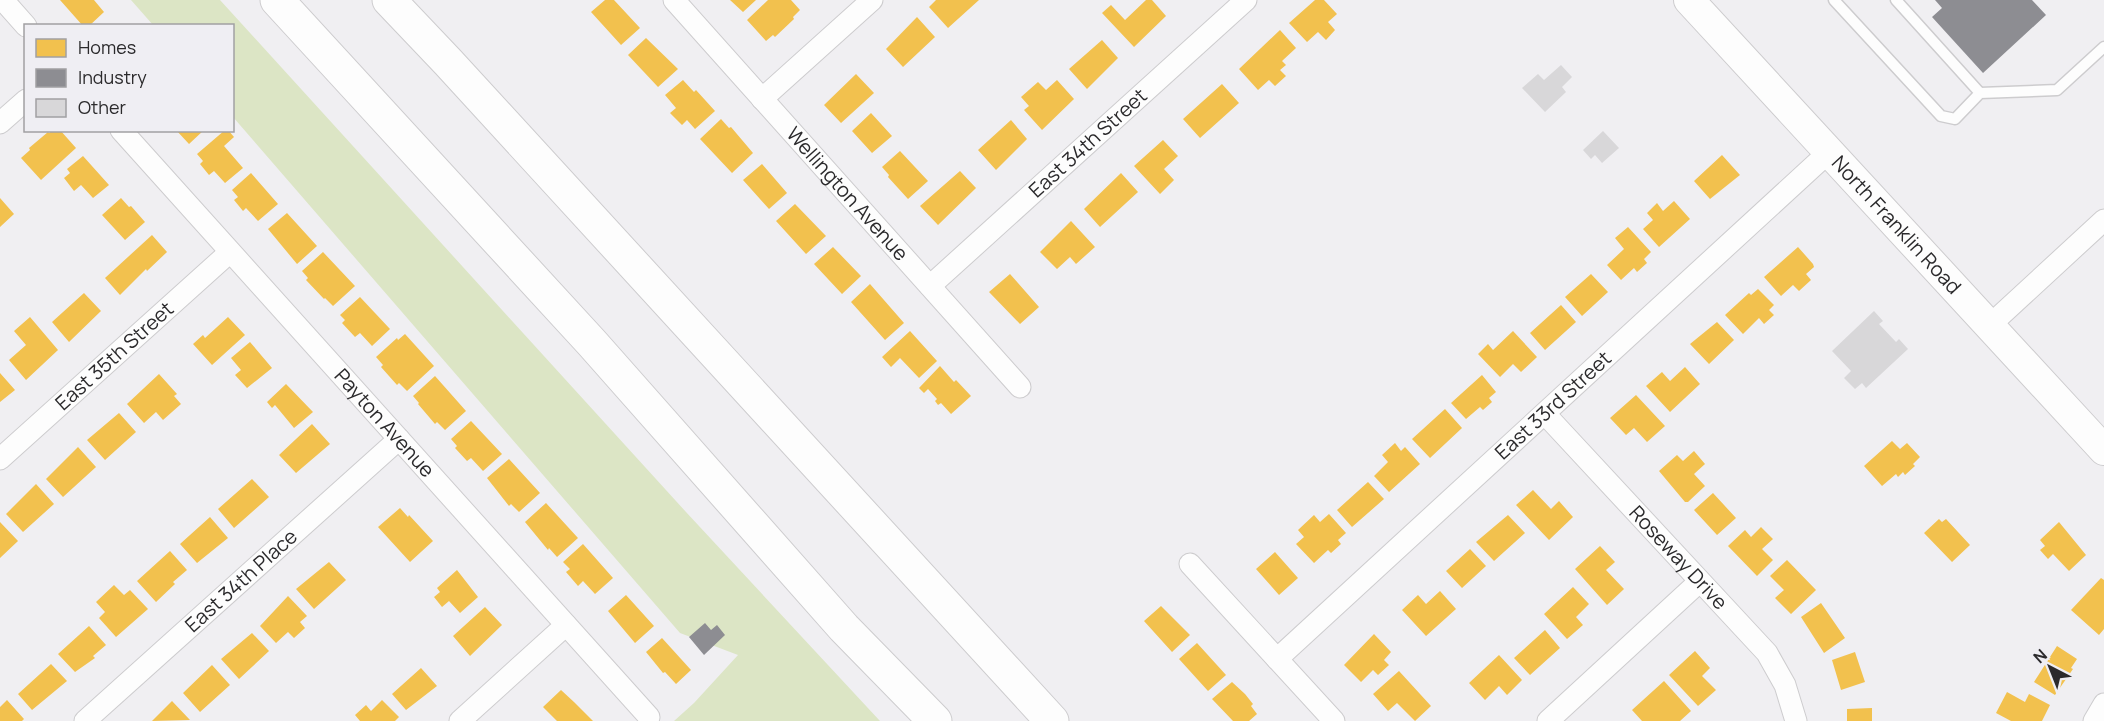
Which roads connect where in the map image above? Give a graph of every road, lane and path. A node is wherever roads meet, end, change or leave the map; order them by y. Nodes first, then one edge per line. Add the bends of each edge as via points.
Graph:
1 (3, 0) edge
2 (277, 0) edge
3 (388, 0) edge
4 (674, 0) edge
5 (872, 0) edge
6 (1246, 0) edge
7 (1689, 0) edge
8 (1834, 0) edge
9 (1896, 0) edge
10 (24, 24) edge
11 (2104, 47) edge
12 (1980, 93) junction
13 (762, 99) junction
14 (24, 102) edge
15 (0, 123) edge
16 (123, 132) edge
17 (1830, 151) junction
18 (2104, 220) edge
19 (230, 252) junction
20 (930, 286) junction
21 (1989, 326) junction
22 (1020, 387) dead end
23 (1545, 414) junction
24 (399, 439) junction
25 (2104, 450) edge
26 (0, 459) edge
27 (1190, 564) dead end
28 (1700, 582) junction
29 (566, 625) junction
30 (844, 628) junction
31 (1277, 659) junction
32 (2104, 704) edge
33 (649, 717) dead end
34 (1795, 717) edge
35 (85, 721) edge
36 (460, 721) edge
37 (907, 721) edge
38 (935, 721) edge
39 (1052, 721) edge
40 (1334, 721) edge
41 (1548, 721) edge
42 (2094, 721) edge

1 - 10 street
2 - 30 highway via 592,344
3 - 39 highway
4 - 13 street, Wellington Avenue
5 - 13 street
6 - 20 street, East 34th Street
7 - 17 main road, North Franklin Road
8 - 12 lane via 1941,116 1955,119
9 - 12 lane
11 - 12 lane via 2057,90
13 - 20 street, Wellington Avenue
14 - 15 street
16 - 19 street, Payton Avenue
17 - 21 main road, North Franklin Road
17 - 23 street, East 33rd Street
18 - 21 street
19 - 24 street, Payton Avenue
19 - 26 street, East 35th Street
20 - 22 street, Wellington Avenue
21 - 25 main road, North Franklin Road
23 - 28 street, Roseway Drive
23 - 31 street, East 33rd Street
24 - 29 street, Payton Avenue
24 - 35 street, East 34th Place
27 - 31 street
28 - 34 street, Roseway Drive via 1776,666
28 - 41 street
29 - 33 street, Payton Avenue
29 - 36 street
30 - 37 highway
30 - 38 highway
31 - 40 street
32 - 42 street

